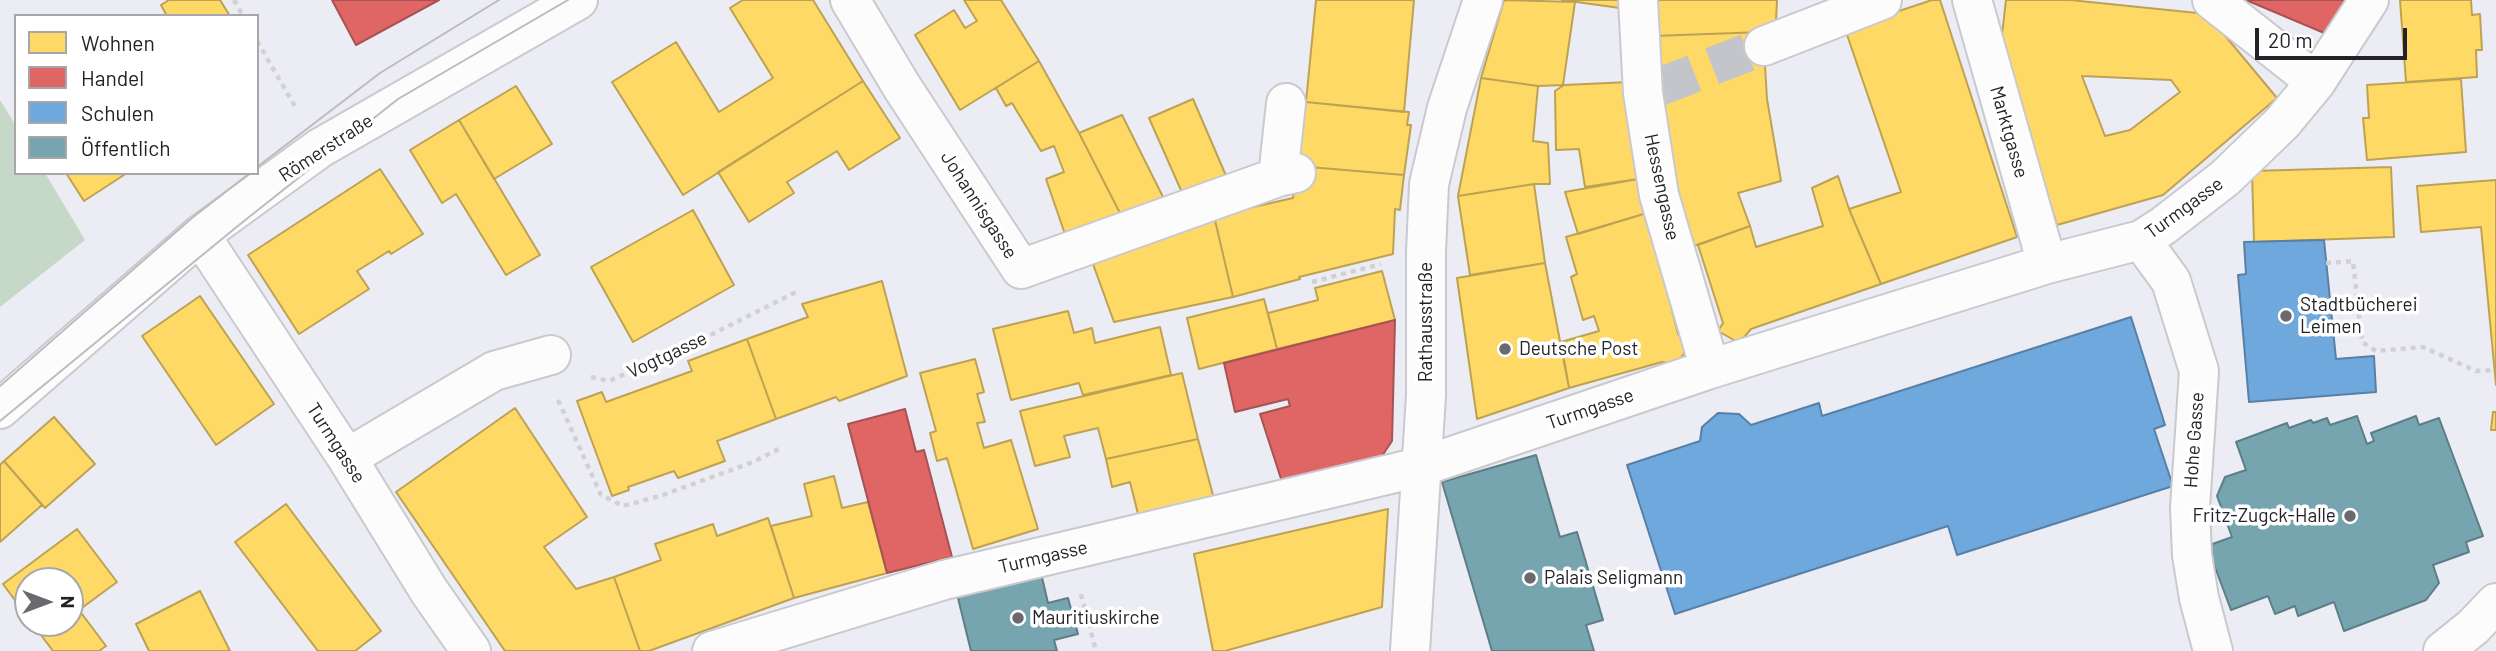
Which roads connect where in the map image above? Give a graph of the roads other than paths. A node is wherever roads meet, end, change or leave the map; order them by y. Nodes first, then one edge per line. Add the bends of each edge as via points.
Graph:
1 (578, 0) edge
2 (850, 0) edge
3 (1483, 0) edge
4 (1638, 0) edge
5 (1882, 0) edge
6 (1972, 0) edge
7 (2212, 0) edge
8 (2369, 0) edge
9 (1764, 46) tunnel mouth
10 (2316, 82) junction
11 (1286, 103) dead end
12 (200, 235) junction
13 (2141, 240) junction
14 (2047, 264) junction
15 (551, 355) road end
16 (1710, 369) junction
17 (0, 409) edge
18 (347, 458) junction
19 (1420, 467) junction
20 (2496, 603) edge
21 (471, 651) edge
22 (712, 651) edge
23 (1409, 651) edge
24 (2213, 651) edge
25 (2443, 651) edge

1 - 12 street, Römerstraße via 320,148
2 - 11 street, Johannisgasse via 1021,269 1287,175
3 - 19 street, Rathausstraße via 1447,108 1429,184
4 - 16 street, Hessengasse via 1659,195
5 - 9 street
6 - 14 street, Marktgasse
7 - 10 street
8 - 10 street, Turmgasse
10 - 13 street, Turmgasse via 2282,123 2225,178
12 - 17 street, Römerstraße
12 - 18 street, Turmgasse
13 - 14 street, Turmgasse
13 - 24 street, Hohe Gasse via 2171,281 2199,371 2190,519 2199,598
14 - 16 street, Turmgasse
15 - 18 street via 494,371
16 - 19 street, Turmgasse
18 - 21 street, Turmgasse
19 - 22 street, Turmgasse via 944,580
19 - 23 street, Rathausstraße
20 - 25 street

